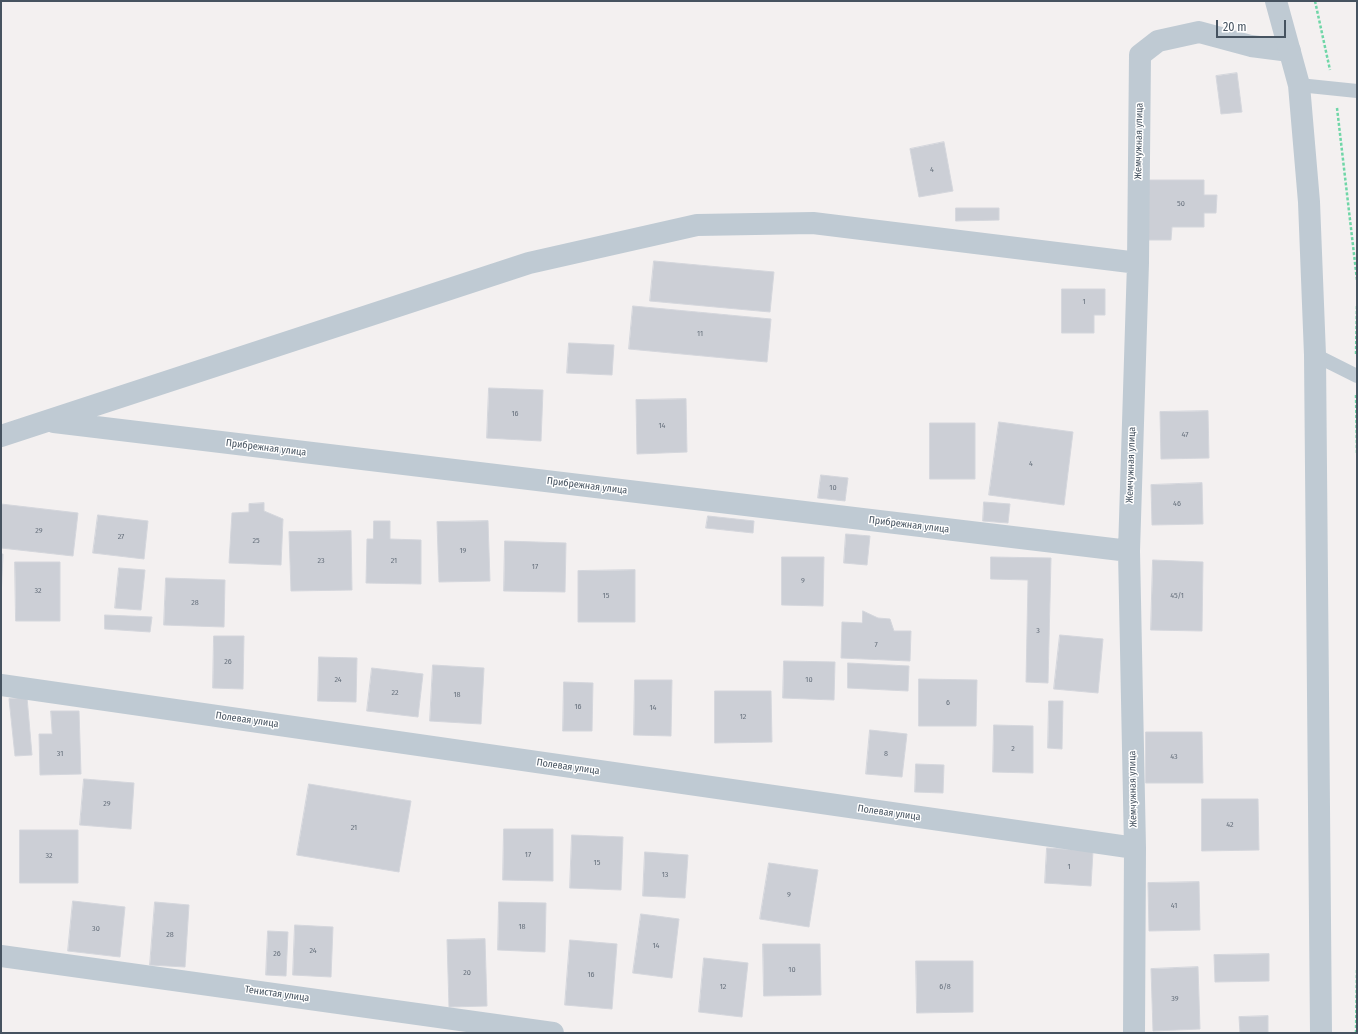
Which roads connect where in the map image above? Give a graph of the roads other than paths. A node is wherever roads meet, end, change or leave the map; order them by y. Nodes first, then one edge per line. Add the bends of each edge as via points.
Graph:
1 (1276, 1) edge
2 (1290, 50) junction
3 (1299, 85) junction
4 (1357, 91) edge
5 (1138, 263) junction
6 (1315, 355) junction
7 (1357, 376) edge
8 (46, 421) junction
9 (1, 436) edge
10 (1129, 551) junction
11 (1, 685) edge
12 (1135, 848) junction
13 (1, 956) edge
14 (553, 1033) edge
15 (1134, 1033) edge
16 (1321, 1033) edge

1 - 2 street
2 - 3 street
2 - 5 street, Жемчужная улица via 1251,46 1199,32 1158,41 1140,55
3 - 4 lane
3 - 6 street via 1309,202
5 - 8 street via 812,223 697,225 529,263
5 - 10 street, Жемчужная улица
6 - 7 lane
6 - 16 street
8 - 9 street
8 - 10 street, Прибрежная улица
10 - 12 street, Жемчужная улица
11 - 12 street, Полевая улица
12 - 15 street, Жемчужная улица
13 - 14 street, Тенистая улица

